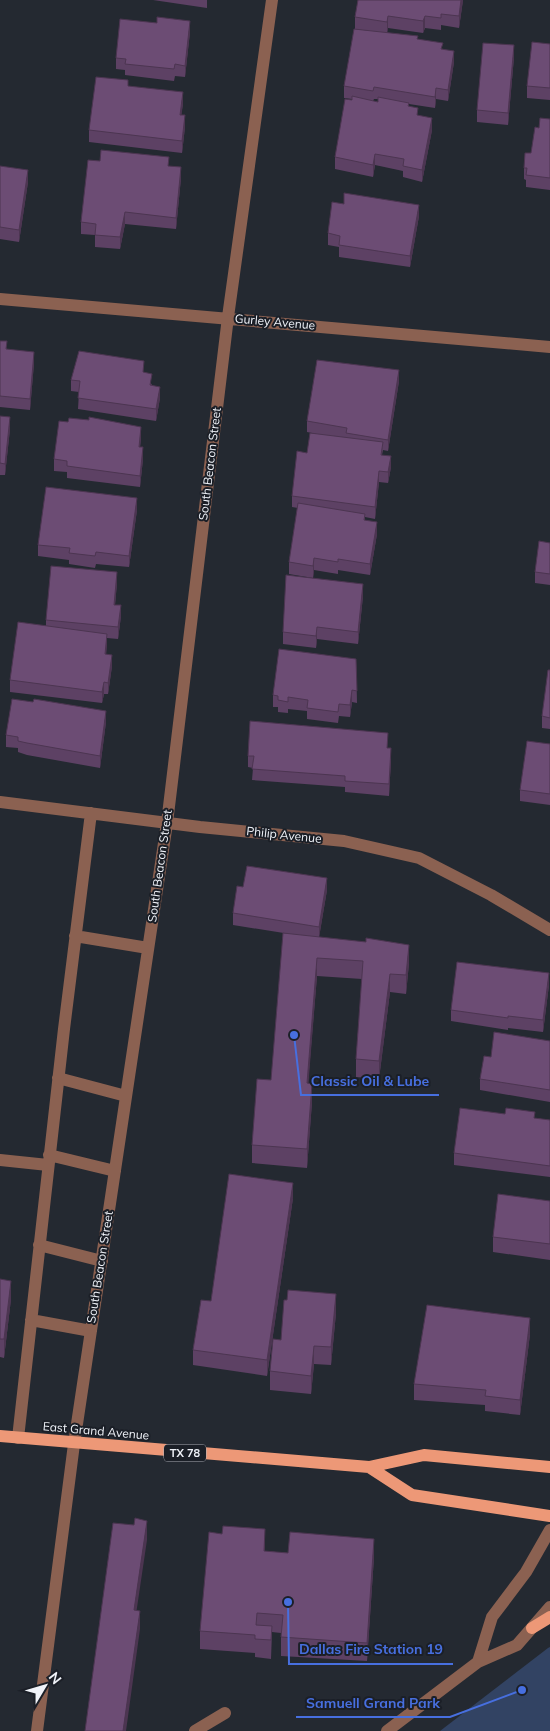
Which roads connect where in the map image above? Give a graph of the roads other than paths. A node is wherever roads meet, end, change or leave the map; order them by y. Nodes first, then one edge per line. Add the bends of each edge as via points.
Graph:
1 (272, 0) edge
2 (0, 299) edge
3 (228, 317) junction
4 (550, 347) edge
5 (0, 802) edge
6 (91, 813) junction
7 (167, 823) junction
8 (550, 930) edge
9 (75, 936) junction
10 (148, 948) junction
11 (58, 1078) junction
12 (126, 1096) junction
13 (0, 1160) edge
14 (49, 1160) junction
15 (115, 1171) junction
16 (40, 1245) junction
17 (102, 1261) junction
18 (31, 1320) junction
19 (91, 1331) junction
20 (0, 1436) edge
21 (18, 1438) junction
22 (74, 1444) junction
23 (369, 1467) junction
24 (550, 1467) edge
25 (550, 1516) edge
26 (550, 1530) edge
27 (550, 1607) edge
28 (550, 1617) edge
29 (532, 1628) junction
30 (478, 1662) junction
31 (225, 1713) dead end
32 (38, 1731) edge
33 (195, 1731) edge
34 (387, 1731) edge

1 - 3 street, South Beacon Street
2 - 3 street, Gurley Avenue
3 - 4 street, Gurley Avenue
3 - 7 street, South Beacon Street
5 - 6 street, Philip Avenue
6 - 7 street, Philip Avenue
6 - 9 street
7 - 8 street, Philip Avenue via 344,841 419,858 492,895
7 - 10 street, South Beacon Street
9 - 10 street
9 - 11 street
10 - 12 street, South Beacon Street
11 - 12 street
11 - 14 street
12 - 15 street, South Beacon Street
13 - 14 street
14 - 15 street
14 - 16 street
15 - 17 street, South Beacon Street
16 - 17 street
16 - 18 street
17 - 19 street, South Beacon Street
18 - 19 street
18 - 21 street
19 - 22 street, South Beacon Street
20 - 21 main road, East Grand Avenue / TX 78
21 - 22 main road, East Grand Avenue / TX 78
22 - 23 main road, East Grand Avenue / TX 78
22 - 32 street, South Beacon Street
23 - 24 main road, East Grand Avenue / TX 78 via 424,1455
23 - 25 main road, East Grand Avenue / TX 78 via 412,1494
26 - 30 street via 526,1572 492,1618
27 - 29 street
28 - 29 main road
29 - 30 street via 517,1646
30 - 34 street
31 - 33 street

